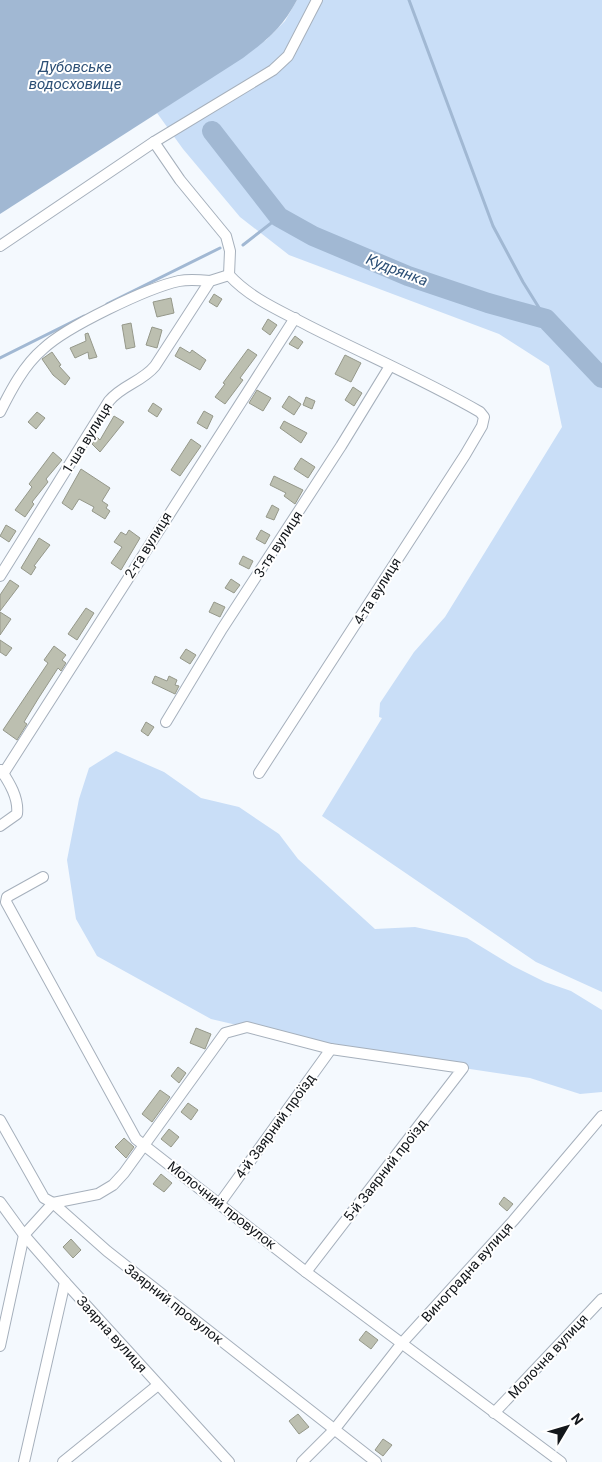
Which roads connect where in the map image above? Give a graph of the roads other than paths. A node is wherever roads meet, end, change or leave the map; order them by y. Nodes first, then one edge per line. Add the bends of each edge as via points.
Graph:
1 (317, 0) edge
2 (154, 142) junction
3 (0, 246) edge
4 (229, 275) junction
5 (210, 281) junction
6 (295, 318) junction
7 (390, 366) junction
8 (0, 412) edge
9 (0, 576) edge
10 (166, 722) dead end
11 (2, 771) edge
12 (259, 773) dead end
13 (0, 826) edge
14 (43, 877) dead end
15 (331, 1049) junction
16 (602, 1116) edge
17 (0, 1120) edge
18 (145, 1144) junction
19 (0, 1202) edge
20 (53, 1203) junction
21 (220, 1203) junction
22 (24, 1235) junction
23 (306, 1272) junction
24 (65, 1282) junction
25 (602, 1298) edge
26 (4, 1300) edge
27 (402, 1344) junction
28 (0, 1346) edge
29 (158, 1385) junction
30 (494, 1413) junction
31 (334, 1430) junction
32 (223, 1460) edge
33 (24, 1462) edge
34 (63, 1462) edge
35 (302, 1462) edge
36 (376, 1462) edge
37 (561, 1462) edge

1 - 2 street via 288,56 273,70
2 - 3 street
2 - 4 street via 226,236 230,251
4 - 5 street
4 - 6 street via 245,291
5 - 8 street via 182,280 153,290 57,339 43,348 29,364
5 - 9 street, 1-ша вулиця via 155,366 109,401
6 - 7 street
6 - 11 street, 2-га вулиця
7 - 10 street, 3-тя вулиця
7 - 12 street, 4-та вулиця via 475,409 484,420
11 - 13 street via 18,808 17,814
14 - 18 street, Молочний провулок via 7,897 6,902 124,1120 136,1139
15 - 18 street via 247,1027 225,1033
15 - 21 street, 4-й Заярний проїзд
15 - 23 street, 5-й Заярний проїзд via 463,1068
16 - 27 street, Виноградна вулиця
17 - 20 street, Заярний провулок via 44,1198
18 - 20 street via 113,1185 98,1194
18 - 21 street, Молочний провулок
19 - 22 street, Заярна вулиця
20 - 22 street
20 - 31 street, Заярний провулок via 107,1251
21 - 23 street, Молочний провулок
22 - 24 street, Заярна вулиця
22 - 26 street
23 - 27 street, Молочний провулок
24 - 29 street, Заярна вулиця
24 - 33 street
25 - 30 street, Молочна вулиця
26 - 28 street
27 - 30 street, Молочний провулок
27 - 31 street, Виноградна вулиця
29 - 32 street, Заярна вулиця
29 - 34 street
30 - 37 street, Молочний провулок
31 - 35 street, Виноградна вулиця
31 - 36 street, Заярний провулок

